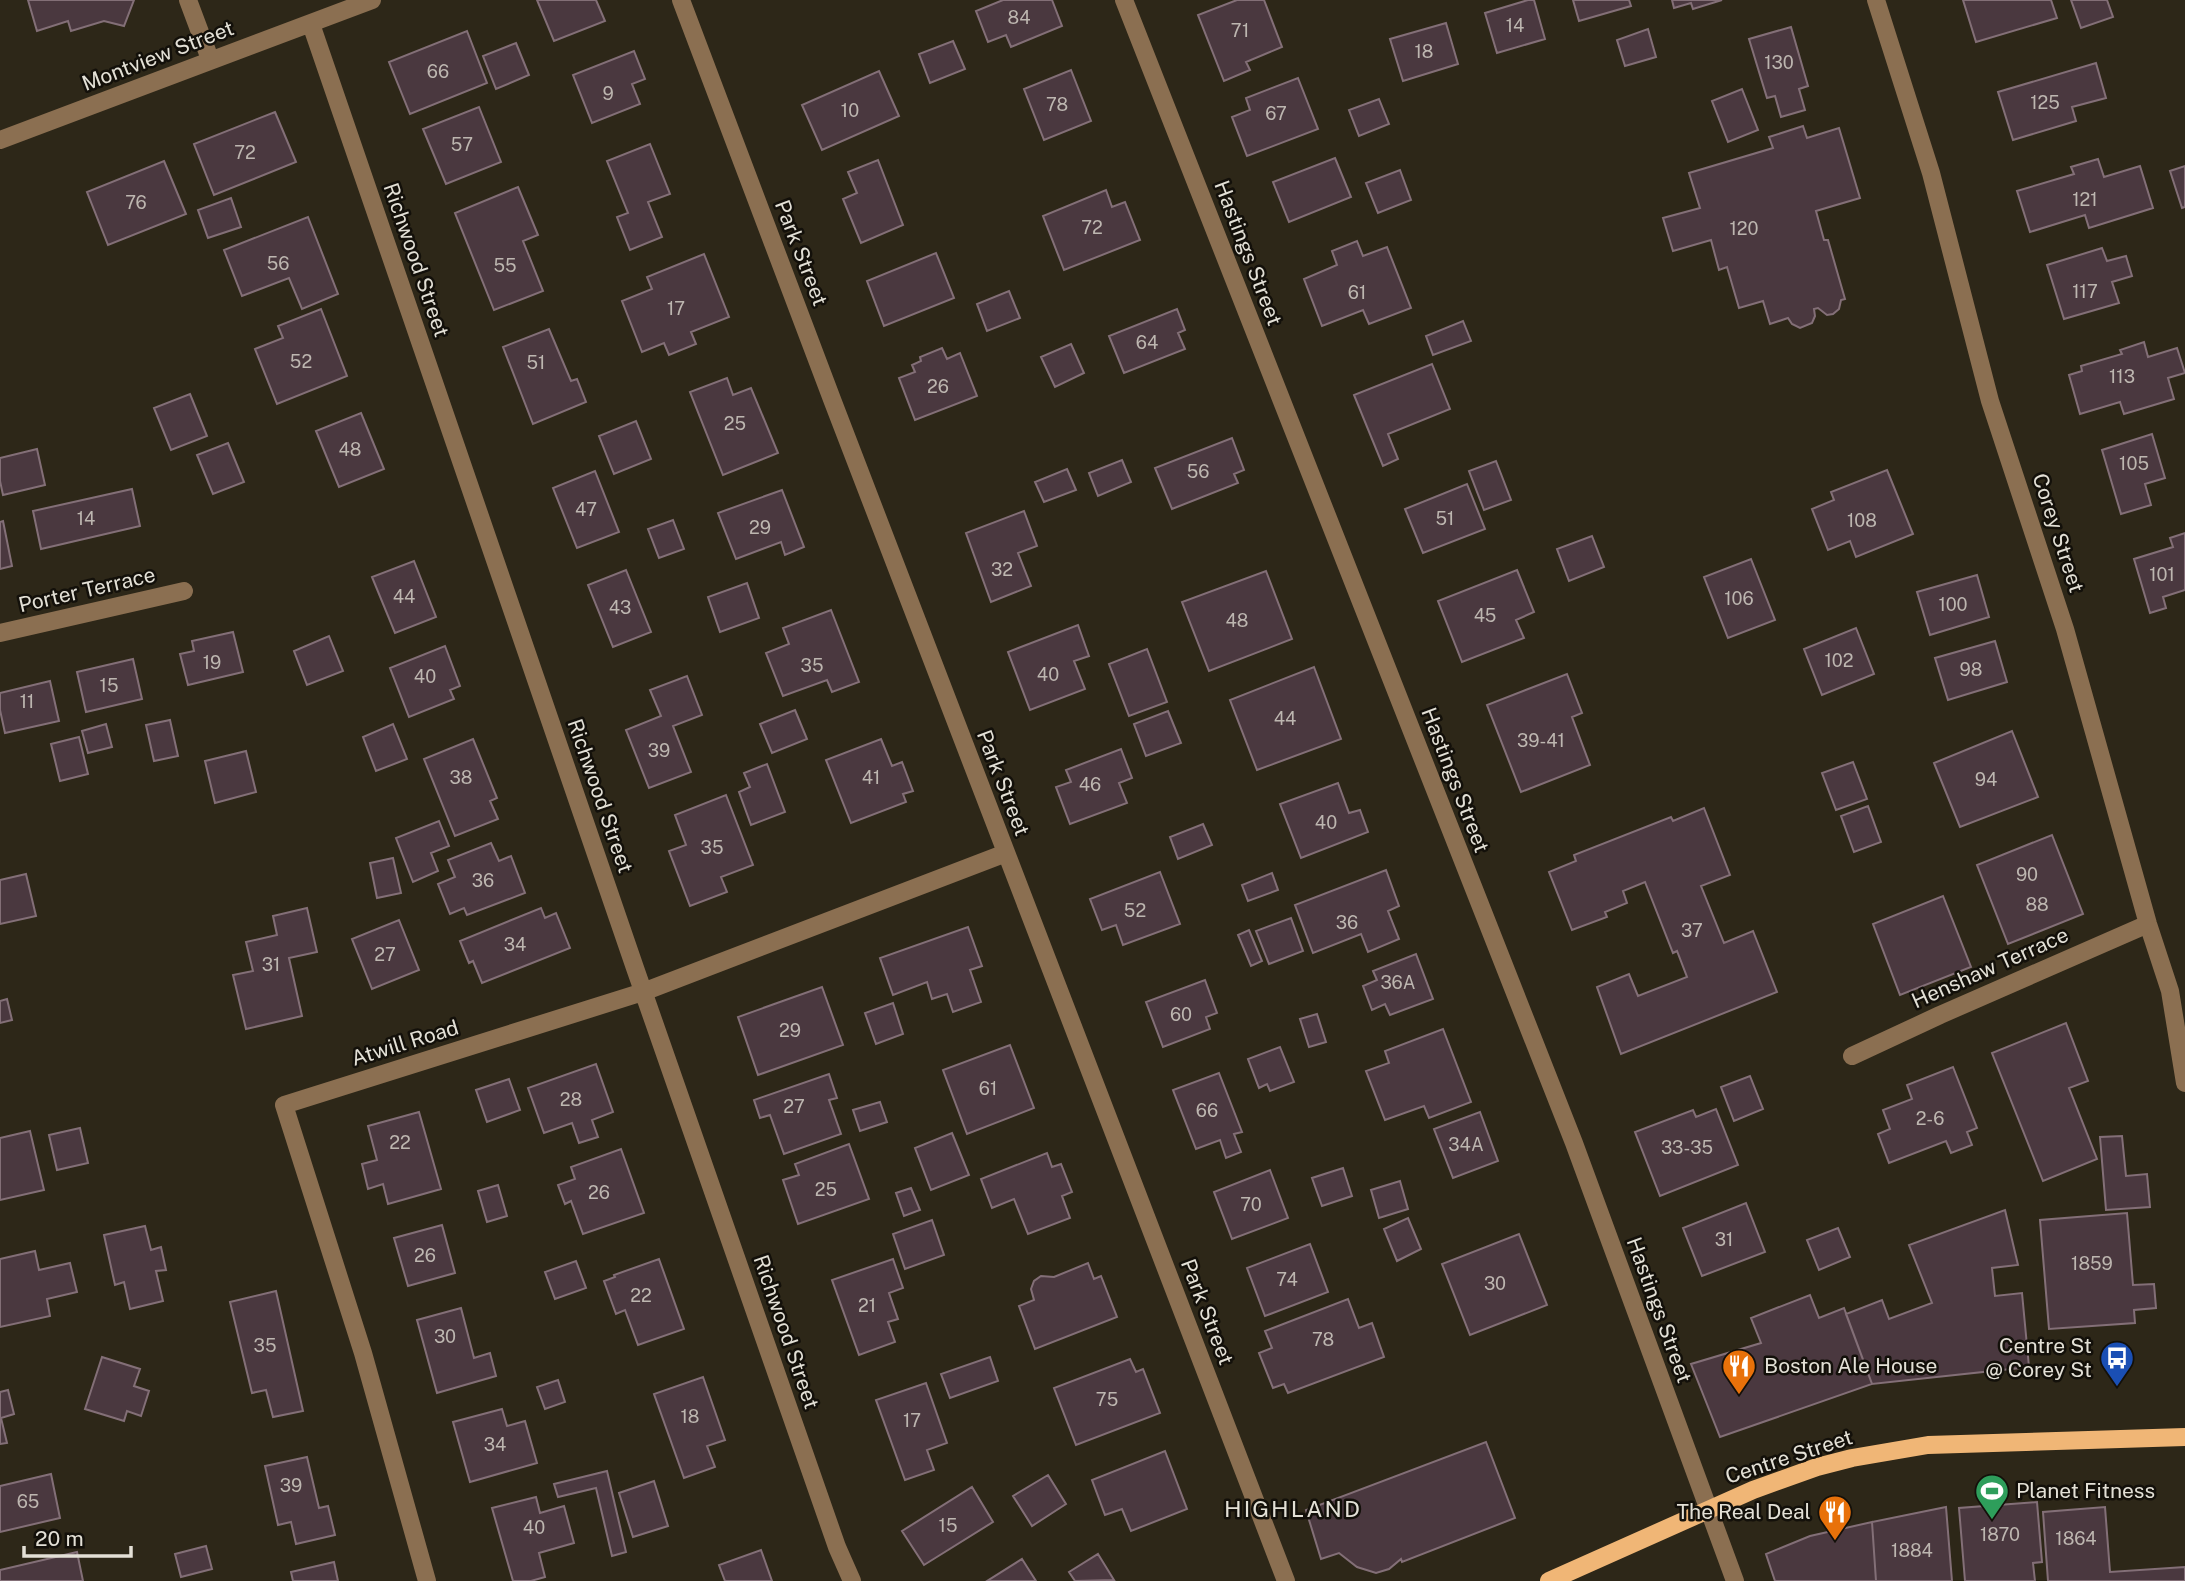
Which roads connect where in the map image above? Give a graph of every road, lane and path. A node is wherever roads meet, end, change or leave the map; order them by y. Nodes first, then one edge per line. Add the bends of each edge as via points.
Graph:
1 (188, 0) edge
2 (372, 0) edge
3 (681, 0) edge
4 (1124, 0) edge
5 (1876, 0) edge
6 (311, 24) junction
7 (210, 59) junction
8 (0, 140) edge
9 (184, 591) dead end
10 (0, 633) edge
11 (1006, 853) junction
12 (2148, 925) junction
13 (643, 992) junction
14 (1852, 1056) dead end
15 (2185, 1083) edge
16 (2185, 1437) edge
17 (1708, 1509) junction
18 (427, 1581) edge
19 (852, 1581) edge
20 (1286, 1581) edge
21 (1549, 1581) edge
22 (1735, 1581) edge

1 - 7 street
2 - 6 street, Montview Street
3 - 11 street, Park Street
4 - 17 street, Hastings Street via 1574,1143
5 - 12 street, Corey Street via 1931,173 1990,401 2066,629
6 - 7 street, Montview Street
6 - 13 street, Richwood Street
7 - 8 street, Montview Street
9 - 10 street, Porter Terrace
11 - 13 street, Atwill Road
11 - 20 street, Park Street
12 - 14 street, Henshaw Terrace
12 - 15 street, Corey Street via 2170,991
13 - 18 street, Atwill Road via 284,1105 363,1353
13 - 19 street, Richwood Street
16 - 17 main road, Centre Street via 1971,1442 1887,1450 1817,1467
17 - 21 main road, Centre Street
17 - 22 street, Hastings Street

